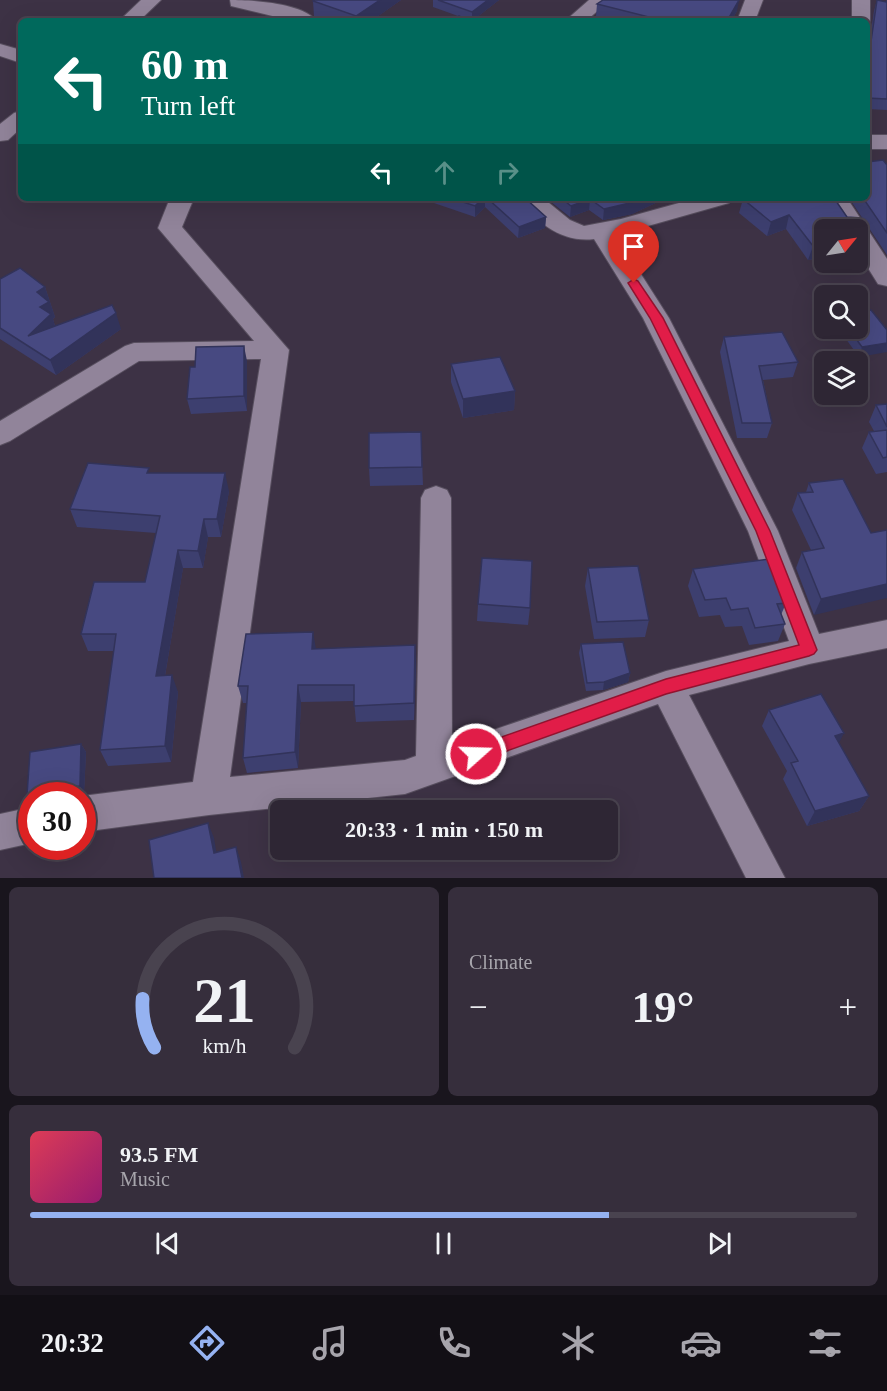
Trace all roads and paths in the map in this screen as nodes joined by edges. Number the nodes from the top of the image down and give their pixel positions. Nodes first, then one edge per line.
1 (152, 0) edge
2 (601, 0) edge
3 (754, 0) edge
4 (861, 0) edge
5 (236, 1) edge
6 (266, 15) edge
7 (131, 18) edge
8 (301, 18) edge
9 (578, 18) edge
10 (747, 18) edge
11 (861, 18) edge
12 (0, 50) edge
13 (18, 56) edge
14 (18, 120) edge
15 (0, 135) edge
16 (870, 142) edge
17 (887, 142) edge
18 (181, 201) edge
19 (533, 201) edge
20 (710, 201) edge
21 (837, 201) edge
22 (849, 219) edge
23 (601, 231) junction
24 (868, 248) edge
25 (887, 278) edge
26 (276, 350) junction
27 (0, 434) edge
28 (436, 498) dead end
29 (887, 634) edge
30 (809, 650) junction
31 (666, 686) junction
32 (434, 769) junction
33 (209, 797) junction
34 (96, 812) edge
35 (18, 828) edge
36 (0, 832) edge
37 (766, 878) edge

1 - 7 street
2 - 9 street
3 - 10 street
4 - 11 street
5 - 6 street
6 - 8 street
12 - 13 street
14 - 15 street
16 - 17 street
18 - 26 street
19 - 23 street
20 - 23 street
21 - 22 street
23 - 30 street
24 - 25 street
26 - 27 street
26 - 33 street
28 - 32 street
29 - 30 street
30 - 31 street
31 - 32 street
31 - 37 street
32 - 33 street
33 - 34 street
35 - 36 street

